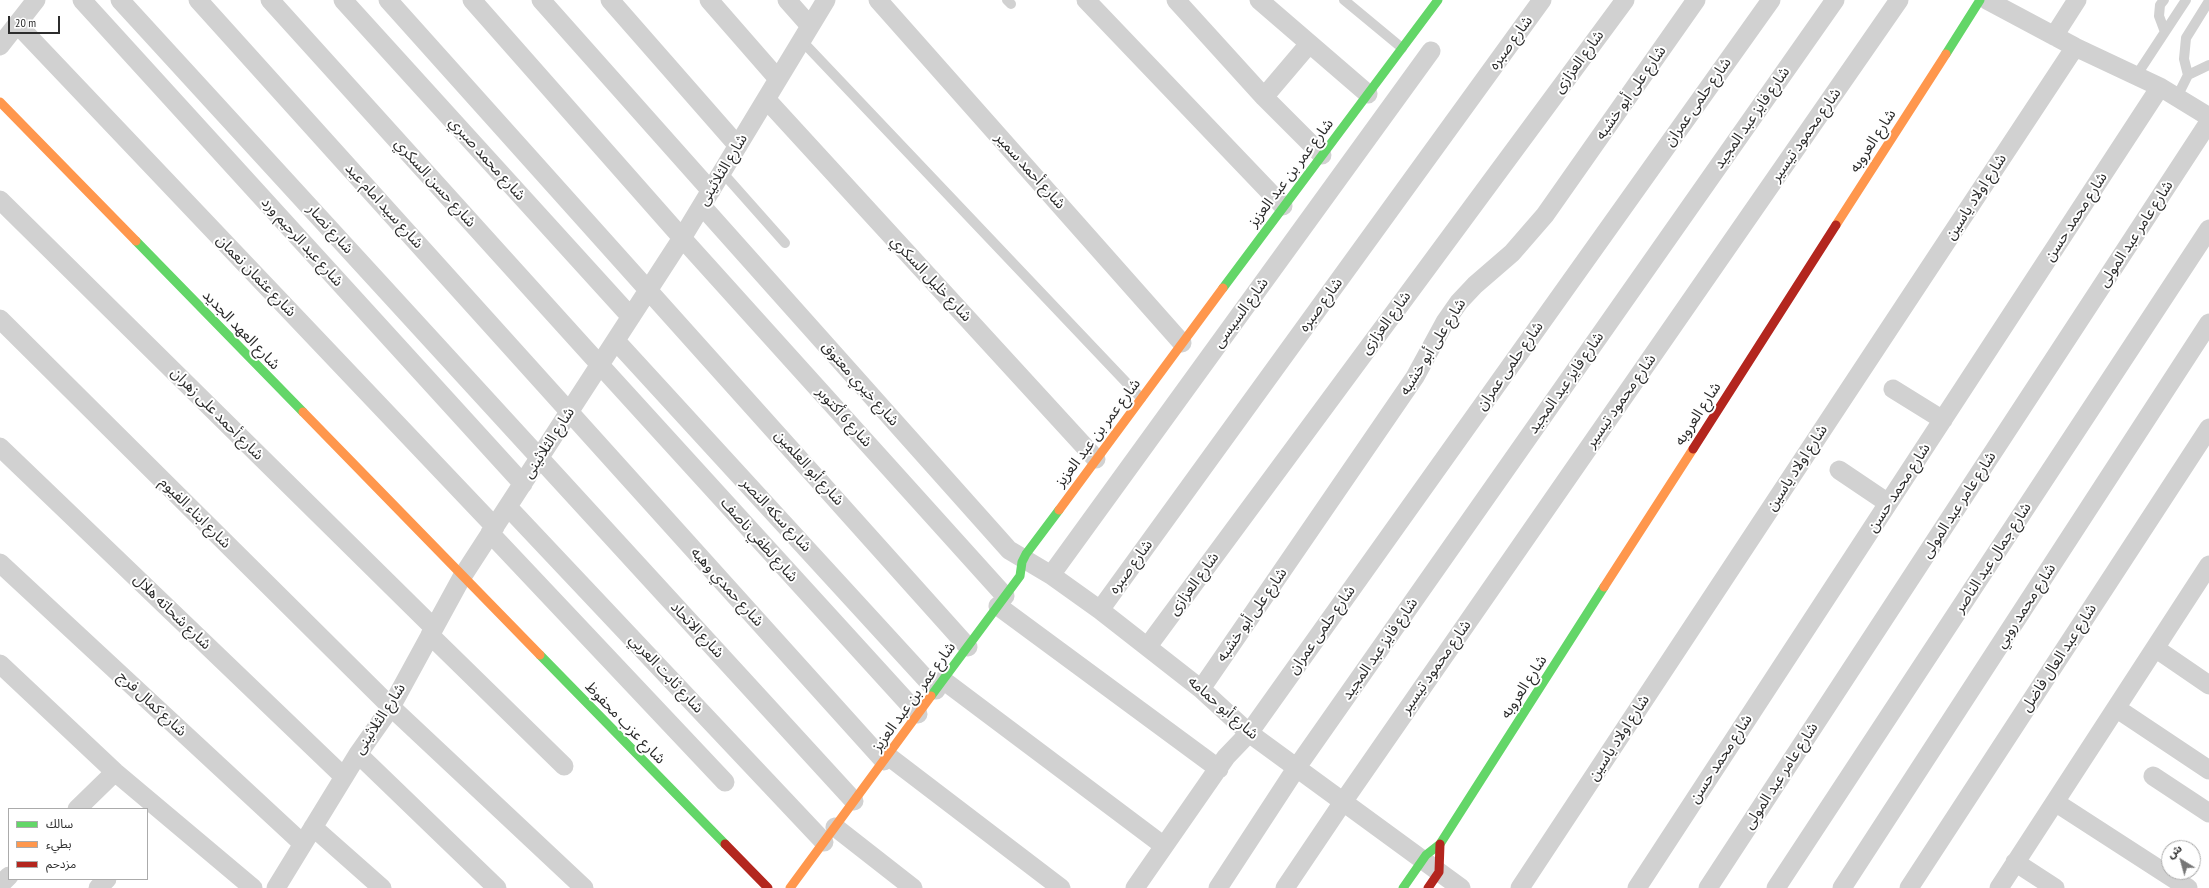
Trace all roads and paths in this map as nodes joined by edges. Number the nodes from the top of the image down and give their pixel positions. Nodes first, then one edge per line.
1 (82, 0) edge
2 (120, 0) edge
3 (198, 0) edge
4 (270, 0) edge
5 (343, 0) edge
6 (388, 0) edge
7 (472, 0) edge
8 (541, 0) edge
9 (610, 0) edge
10 (709, 0) edge
11 (787, 0) edge
12 (826, 0) edge
13 (878, 0) edge
14 (1086, 0) edge
15 (1176, 0) edge
16 (1259, 0) edge
17 (1344, 0) edge
18 (1438, 0) edge
19 (1542, 0) edge
20 (1624, 0) edge
21 (1696, 0) edge
22 (1770, 0) edge
23 (1835, 0) edge
24 (1899, 0) edge
25 (1980, 0) edge
26 (1987, 0) edge
27 (2077, 0) edge
28 (2164, 0) edge
29 (2186, 0) edge
30 (31, 2) edge
31 (2209, 2) edge
32 (17, 24) junction
33 (2165, 32) junction
34 (806, 33) junction
35 (2054, 36) junction
36 (1309, 44) junction
37 (0, 46) edge
38 (2075, 47) junction
39 (1402, 48) junction
40 (1431, 51) dead end
41 (2209, 65) edge
42 (2188, 75) junction
43 (2136, 76) junction
44 (778, 79) junction
45 (2160, 87) junction
46 (1368, 94) junction
47 (1264, 97) junction
48 (2177, 97) junction
49 (766, 99) junction
50 (0, 102) edge
51 (2209, 117) edge
52 (2209, 122) edge
53 (738, 146) junction
54 (1322, 155) junction
55 (722, 172) junction
56 (706, 198) junction
57 (0, 200) edge
58 (1283, 206) junction
59 (2209, 229) edge
60 (682, 238) junction
61 (785, 243) dead end
62 (649, 290) junction
63 (0, 318) edge
64 (631, 318) junction
65 (2209, 323) edge
66 (616, 341) junction
67 (1182, 343) junction
68 (600, 365) junction
69 (1893, 389) dead end
70 (1141, 398) junction
71 (569, 412) junction
72 (1943, 420) junction
73 (2209, 428) edge
74 (0, 447) edge
75 (539, 459) junction
76 (1096, 459) junction
77 (1839, 470) dead end
78 (523, 484) junction
79 (1888, 503) junction
80 (508, 507) junction
81 (493, 530) junction
82 (1023, 558) junction
83 (0, 563) edge
84 (2209, 565) edge
85 (1051, 576) junction
86 (462, 577) junction
87 (1002, 601) junction
88 (1100, 610) junction
89 (432, 631) junction
90 (1148, 646) junction
91 (968, 647) junction
92 (2155, 648) junction
93 (0, 664) edge
94 (940, 685) junction
95 (2209, 685) edge
96 (1201, 689) junction
97 (391, 707) junction
98 (2116, 708) junction
99 (918, 714) junction
100 (1249, 733) junction
101 (358, 754) junction
102 (886, 759) junction
103 (564, 766) dead end
104 (1297, 767) junction
105 (1218, 768) junction
106 (2209, 770) edge
107 (115, 772) junction
108 (2153, 776) dead end
109 (344, 777) junction
110 (725, 782) dead end
111 (854, 801) junction
112 (1342, 802) junction
113 (2055, 802) junction
114 (78, 808) edge
115 (2209, 813) edge
116 (313, 827) junction
117 (830, 834) junction
118 (303, 844) junction
119 (1440, 844) junction
120 (1164, 846) junction
121 (1422, 860) junction
122 (2015, 862) junction
123 (1439, 872) junction
124 (8, 877) edge
125 (106, 880) edge
126 (0, 885) edge
127 (98, 888) edge
128 (253, 888) edge
129 (276, 888) edge
130 (382, 888) edge
131 (497, 888) edge
132 (584, 888) edge
133 (768, 888) edge
134 (790, 888) edge
135 (913, 888) edge
136 (1061, 888) edge
137 (1135, 888) edge
138 (1218, 888) edge
139 (1285, 888) edge
140 (1403, 888) edge
141 (1428, 888) edge
142 (1461, 888) edge
143 (1520, 888) edge
144 (1637, 888) edge
145 (1708, 888) edge
146 (1776, 888) edge
147 (1842, 888) edge
148 (1909, 888) edge
149 (1999, 888) edge
150 (2055, 888) edge
151 (2188, 888) edge

1 - 78 street, شارع عبد الرحيم ورد
2 - 75 street, شارع نصار
3 - 71 street, شارع سيد امام عيد
4 - 68 street, شارع حسن السكري
5 - 64 street, شارع محمد صبري
6 - 62 street, شارع أبو العلمين
7 - 60 street, شارع 6 أكتوبر
8 - 56 street, شارع خيري معتوق
9 - 53 street
10 - 44 street
11 - 34 street
12 - 34 street, شارع الثلاثينى
13 - 67 street, شارع أحمد سمير
14 - 58 street
15 - 47 street
16 - 36 street
17 - 39 lane
18 - 39 street, شارع عمر بن عبد العزيز
19 - 88 street, شارع صبره
20 - 90 street, شارع العزازى
21 - 96 street, شارع على أبو خشبه
22 - 100 street, شارع حلمى عمران
23 - 104 street, شارع فايز عبد المجيد
24 - 112 street, شارع محمود تيسير
25 - 119 street, شارع العروبه
26 - 35 street
27 - 35 street
28 - 33 lane
29 - 33 lane
30 - 32 street
31 - 42 lane
32 - 37 street
32 - 81 street, شارع عثمان نعمان
33 - 43 lane
34 - 44 street, شارع الثلاثينى
34 - 70 lane
35 - 38 street
36 - 46 street
36 - 47 street
38 - 43 street
38 - 143 street, شارع اولاد ياسين
39 - 46 street, شارع عمر بن عبد العزيز
40 - 85 street, شارع السيسى
41 - 42 lane
42 - 48 lane
43 - 45 street
44 - 49 street, شارع الثلاثينى
45 - 48 street
45 - 72 street, شارع محمد حسن
46 - 54 street, شارع عمر بن عبد العزيز
47 - 54 street
48 - 51 street
49 - 53 street, شارع الثلاثينى
49 - 76 street, شارع خليل السكري
50 - 86 street, شارع العهد الجديد
52 - 145 street, شارع عامر عبد المولى
53 - 55 street, شارع الثلاثينى
54 - 58 street, شارع عمر بن عبد العزيز
55 - 56 street, شارع الثلاثينى
55 - 61 lane
56 - 60 street, شارع الثلاثينى
56 - 82 street, شارع خيري معتوق
57 - 89 street, شارع أحمد على زهران
58 - 67 street, شارع عمر بن عبد العزيز
59 - 146 street, شارع جمال عبد الناصر
60 - 62 street, شارع الثلاثينى
60 - 87 street, شارع 6 أكتوبر
62 - 64 street, شارع الثلاثينى
62 - 91 street, شارع أبو العلمين
63 - 97 street, شارع ابناء الفيوم
64 - 66 street, شارع الثلاثينى
65 - 147 street, شارع محمد روبي
66 - 68 street, شارع الثلاثينى
66 - 94 street, شارع سكه النصر
67 - 70 street, شارع عمر بن عبد العزيز
68 - 71 street, شارع الثلاثينى
68 - 99 street, شارع لطفي ناصف
69 - 72 street
70 - 76 street, شارع عمر بن عبد العزيز
71 - 75 street, شارع الثلاثينى
71 - 102 street, شارع حمدي وهبه
72 - 79 street, شارع محمد حسن
73 - 148 street, شارع عبد العال فاضل
74 - 109 street, شارع شحاته هلال
75 - 78 street, شارع الثلاثينى
75 - 111 street, شارع الاتحاد
76 - 82 street, شارع عمر بن عبد العزيز
77 - 79 street
78 - 80 street, شارع الثلاثينى
79 - 144 street, شارع محمد حسن
80 - 81 street, شارع الثلاثينى
80 - 117 street, شارع ثابت العربي
81 - 86 street, شارع الثلاثينى
81 - 110 street, شارع عثمان نعمان
82 - 85 street, شارع أبو حمامه
82 - 87 street, شارع عمر بن عبد العزيز
83 - 118 street, شارع كمال فرج
84 - 92 street
85 - 88 street, شارع أبو حمامه
86 - 89 street, شارع الثلاثينى
86 - 133 street, شارع عزب محفوظ
87 - 91 street, شارع عمر بن عبد العزيز
87 - 105 street, شارع 6 أكتوبر
88 - 90 street, شارع أبو حمامه
89 - 97 street, شارع الثلاثينى
89 - 103 street, شارع أحمد على زهران
90 - 96 street, شارع أبو حمامه
91 - 94 street, شارع عمر بن عبد العزيز
92 - 95 street
92 - 98 street
93 - 107 street
94 - 99 street, شارع عمر بن عبد العزيز
94 - 120 street, شارع سكه النصر
96 - 100 street, شارع أبو حمامه
97 - 101 street, شارع الثلاثينى
97 - 132 street, شارع ابناء الفيوم
98 - 106 street
98 - 113 street
99 - 102 street, شارع عمر بن عبد العزيز
100 - 104 street, شارع أبو حمامه
100 - 105 street, شارع حلمى عمران
101 - 109 street, شارع الثلاثينى
101 - 131 street
102 - 111 street, شارع عمر بن عبد العزيز
102 - 136 street, شارع حمدي وهبه
104 - 112 street, شارع أبو حمامه
104 - 138 street, شارع فايز عبد المجيد
105 - 120 street, شارع حلمى عمران
107 - 114 street
107 - 128 street
108 - 115 street
109 - 116 street, شارع الثلاثينى
111 - 117 street, شارع عمر بن عبد العزيز
112 - 121 street, شارع أبو حمامه
112 - 139 street, شارع محمود تيسير
113 - 122 street
113 - 151 street
116 - 118 street, شارع الثلاثينى
116 - 130 street
117 - 134 street, شارع عمر بن عبد العزيز
117 - 135 street, شارع ثابت العربي
118 - 129 street, شارع الثلاثينى
119 - 121 street, شارع العروبه
119 - 123 street
120 - 137 street, شارع حلمى عمران
121 - 123 street, شارع أبو حمامه
121 - 140 street, شارع العروبه
122 - 149 street
122 - 150 street
123 - 141 street
123 - 142 street, شارع أبو حمامه
124 - 126 street
125 - 127 street

